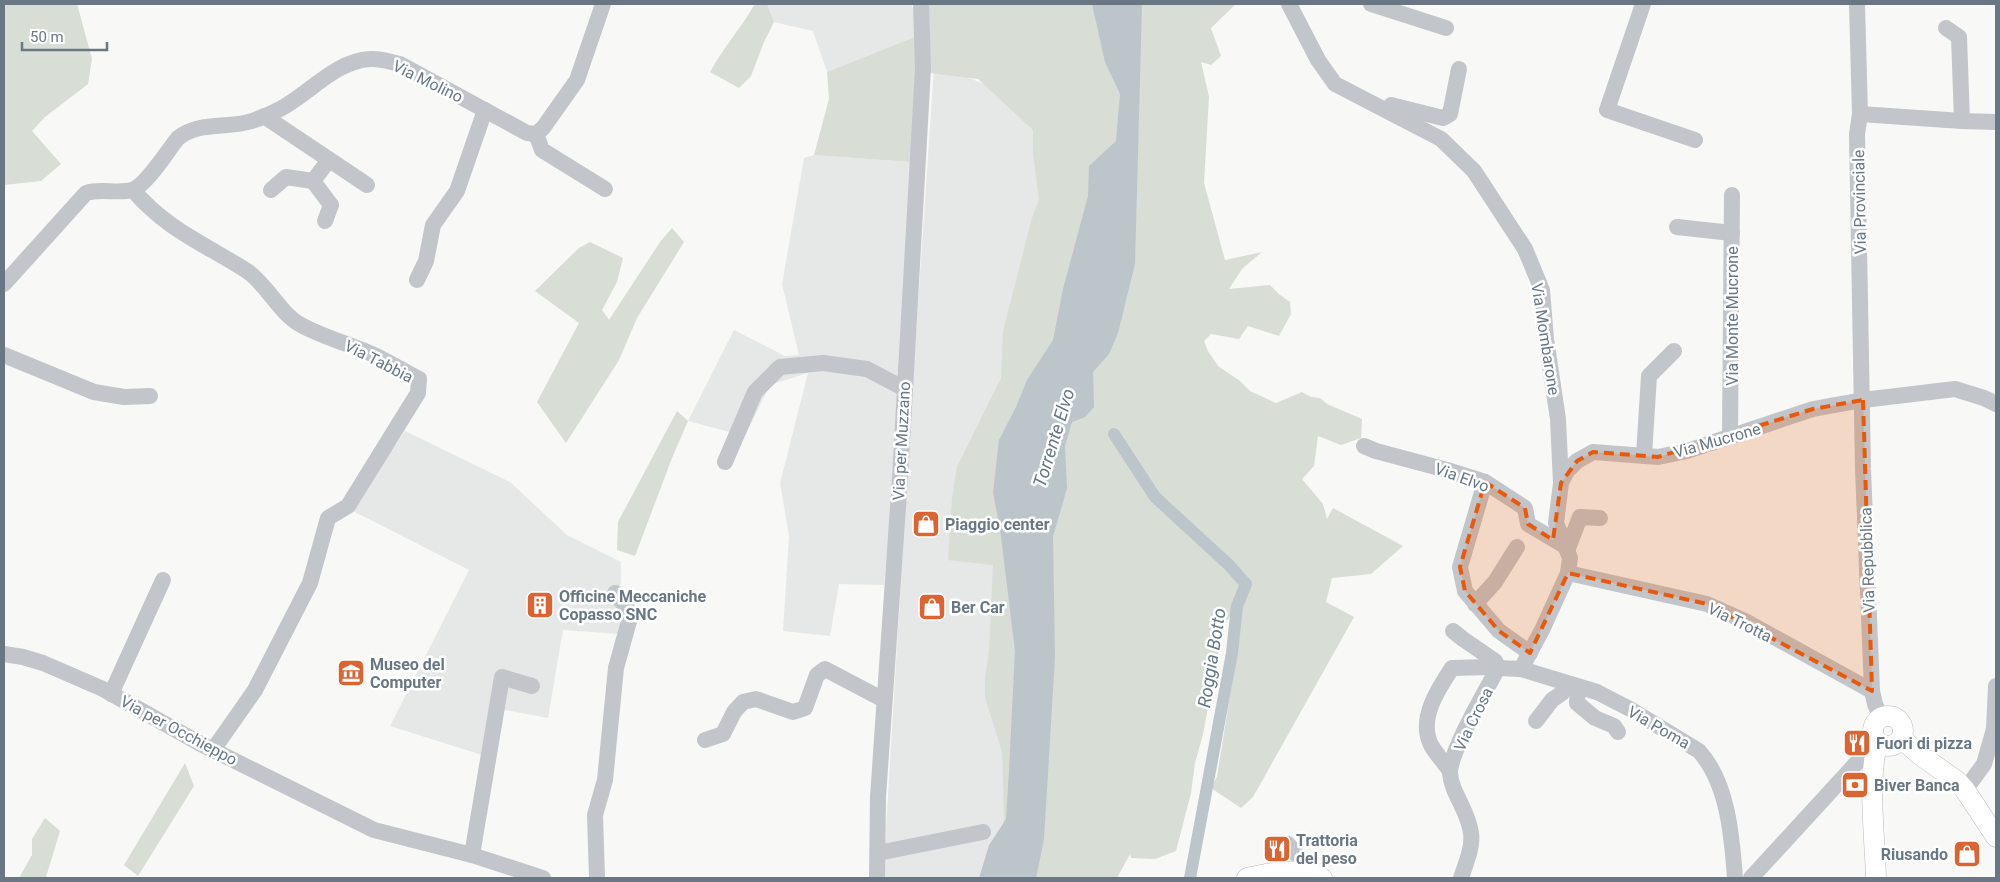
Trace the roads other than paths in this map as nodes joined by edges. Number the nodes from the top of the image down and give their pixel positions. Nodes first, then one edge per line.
1 (603, 4) edge
2 (921, 4) edge
3 (1289, 4) edge
4 (1371, 4) edge
5 (1643, 4) edge
6 (1857, 4) edge
7 (1446, 28) dead end
8 (1946, 28) dead end
9 (1459, 69) dead end
10 (1367, 99) junction
11 (484, 110) junction
12 (1860, 114) junction
13 (264, 116) junction
14 (1962, 121) junction
15 (1996, 122) edge
16 (536, 134) junction
17 (1695, 140) dead end
18 (329, 160) junction
19 (313, 181) junction
20 (367, 185) dead end
21 (605, 189) dead end
22 (133, 190) junction
23 (271, 190) dead end
24 (1732, 195) dead end
25 (325, 222) dead end
26 (1677, 227) dead end
27 (1732, 233) junction
28 (417, 280) dead end
29 (4, 284) edge
30 (1674, 351) dead end
31 (4, 355) edge
32 (904, 389) junction
33 (150, 396) dead end
34 (1863, 400) junction
35 (1996, 404) edge
36 (1730, 436) junction
37 (1364, 446) dead end
38 (1644, 455) junction
39 (725, 462) dead end
40 (1486, 482) junction
41 (1561, 483) junction
42 (1600, 518) dead end
43 (1517, 547) dead end
44 (1568, 548) junction
45 (1568, 573) junction
46 (163, 580) dead end
47 (616, 593) dead end
48 (1475, 604) junction
49 (1453, 631) dead end
50 (1530, 653) junction
51 (4, 654) edge
52 (1498, 668) junction
53 (1521, 669) junction
54 (532, 686) dead end
55 (1573, 686) junction
56 (1996, 686) edge
57 (1872, 691) junction
58 (111, 694) junction
59 (884, 700) junction
60 (1880, 718) junction
61 (1536, 721) dead end
62 (1618, 732) dead end
63 (1901, 738) junction
64 (706, 740) dead end
65 (1876, 748) junction
66 (213, 750) junction
67 (1450, 771) junction
68 (1966, 790) junction
69 (1993, 825) edge
70 (983, 832) dead end
71 (1288, 844) dead end
72 (878, 853) junction
73 (472, 854) junction
74 (1317, 875) edge
75 (543, 878) edge
76 (597, 878) edge
77 (877, 878) edge
78 (1246, 878) edge
79 (1460, 878) edge
80 (1735, 878) edge
81 (1750, 878) edge
82 (1876, 878) edge

1 - 16 street
2 - 32 street, Via per Muzzano
3 - 10 street, Via Mombarone
4 - 7 street
5 - 17 street
6 - 12 street, Via Provinciale
8 - 14 street
9 - 10 street
10 - 41 street, Via Mombarone
11 - 13 street, Via Molino
11 - 16 street, Via Molino
11 - 28 street
12 - 14 street
12 - 34 street, Via Provinciale
13 - 18 street
13 - 22 street, Via Molino
14 - 15 street
16 - 21 street
18 - 19 street
18 - 20 street
19 - 23 street
19 - 25 street
22 - 29 street
22 - 66 street, Via Tabbia
24 - 27 street, Via Monte Mucrone
26 - 27 street
27 - 36 street, Via Monte Mucrone
30 - 38 street
31 - 33 street
32 - 39 street
32 - 59 street, Via per Muzzano
34 - 35 street, Via Mucrone
34 - 36 street, Via Mucrone
34 - 57 street, Via Repubblica
36 - 38 street, Via Mucrone
37 - 40 street, Via Elvo
38 - 41 street, Via Mucrone
40 - 44 street, Via Elvo
40 - 48 street
41 - 44 street, Via Mucrone
42 - 44 street
43 - 48 street
44 - 45 street
45 - 50 street
45 - 57 street, Via Trotta
46 - 58 street
47 - 76 street
48 - 50 street
49 - 52 street
50 - 53 street
51 - 58 street, Via per Occhieppo
52 - 53 street, Via Crosa
52 - 67 street, Via Crosa
52 - 67 street, Via Crosa
53 - 55 street, Via Poma
54 - 73 street
55 - 61 street
55 - 62 street
55 - 80 street, Via Poma
56 - 68 street
57 - 60 street, Via Repubblica
58 - 66 street, Via per Occhieppo
59 - 64 street
59 - 72 street, Via per Muzzano
60 - 63 main road
60 - 65 main road
63 - 65 main road
63 - 68 main road
65 - 81 street
65 - 82 main road
66 - 73 street, Via per Occhieppo
67 - 79 street, Via Crosa
68 - 69 main road
70 - 72 street
71 - 74 street
72 - 77 street, Via per Muzzano
73 - 75 street, Via per Occhieppo
74 - 78 main road

